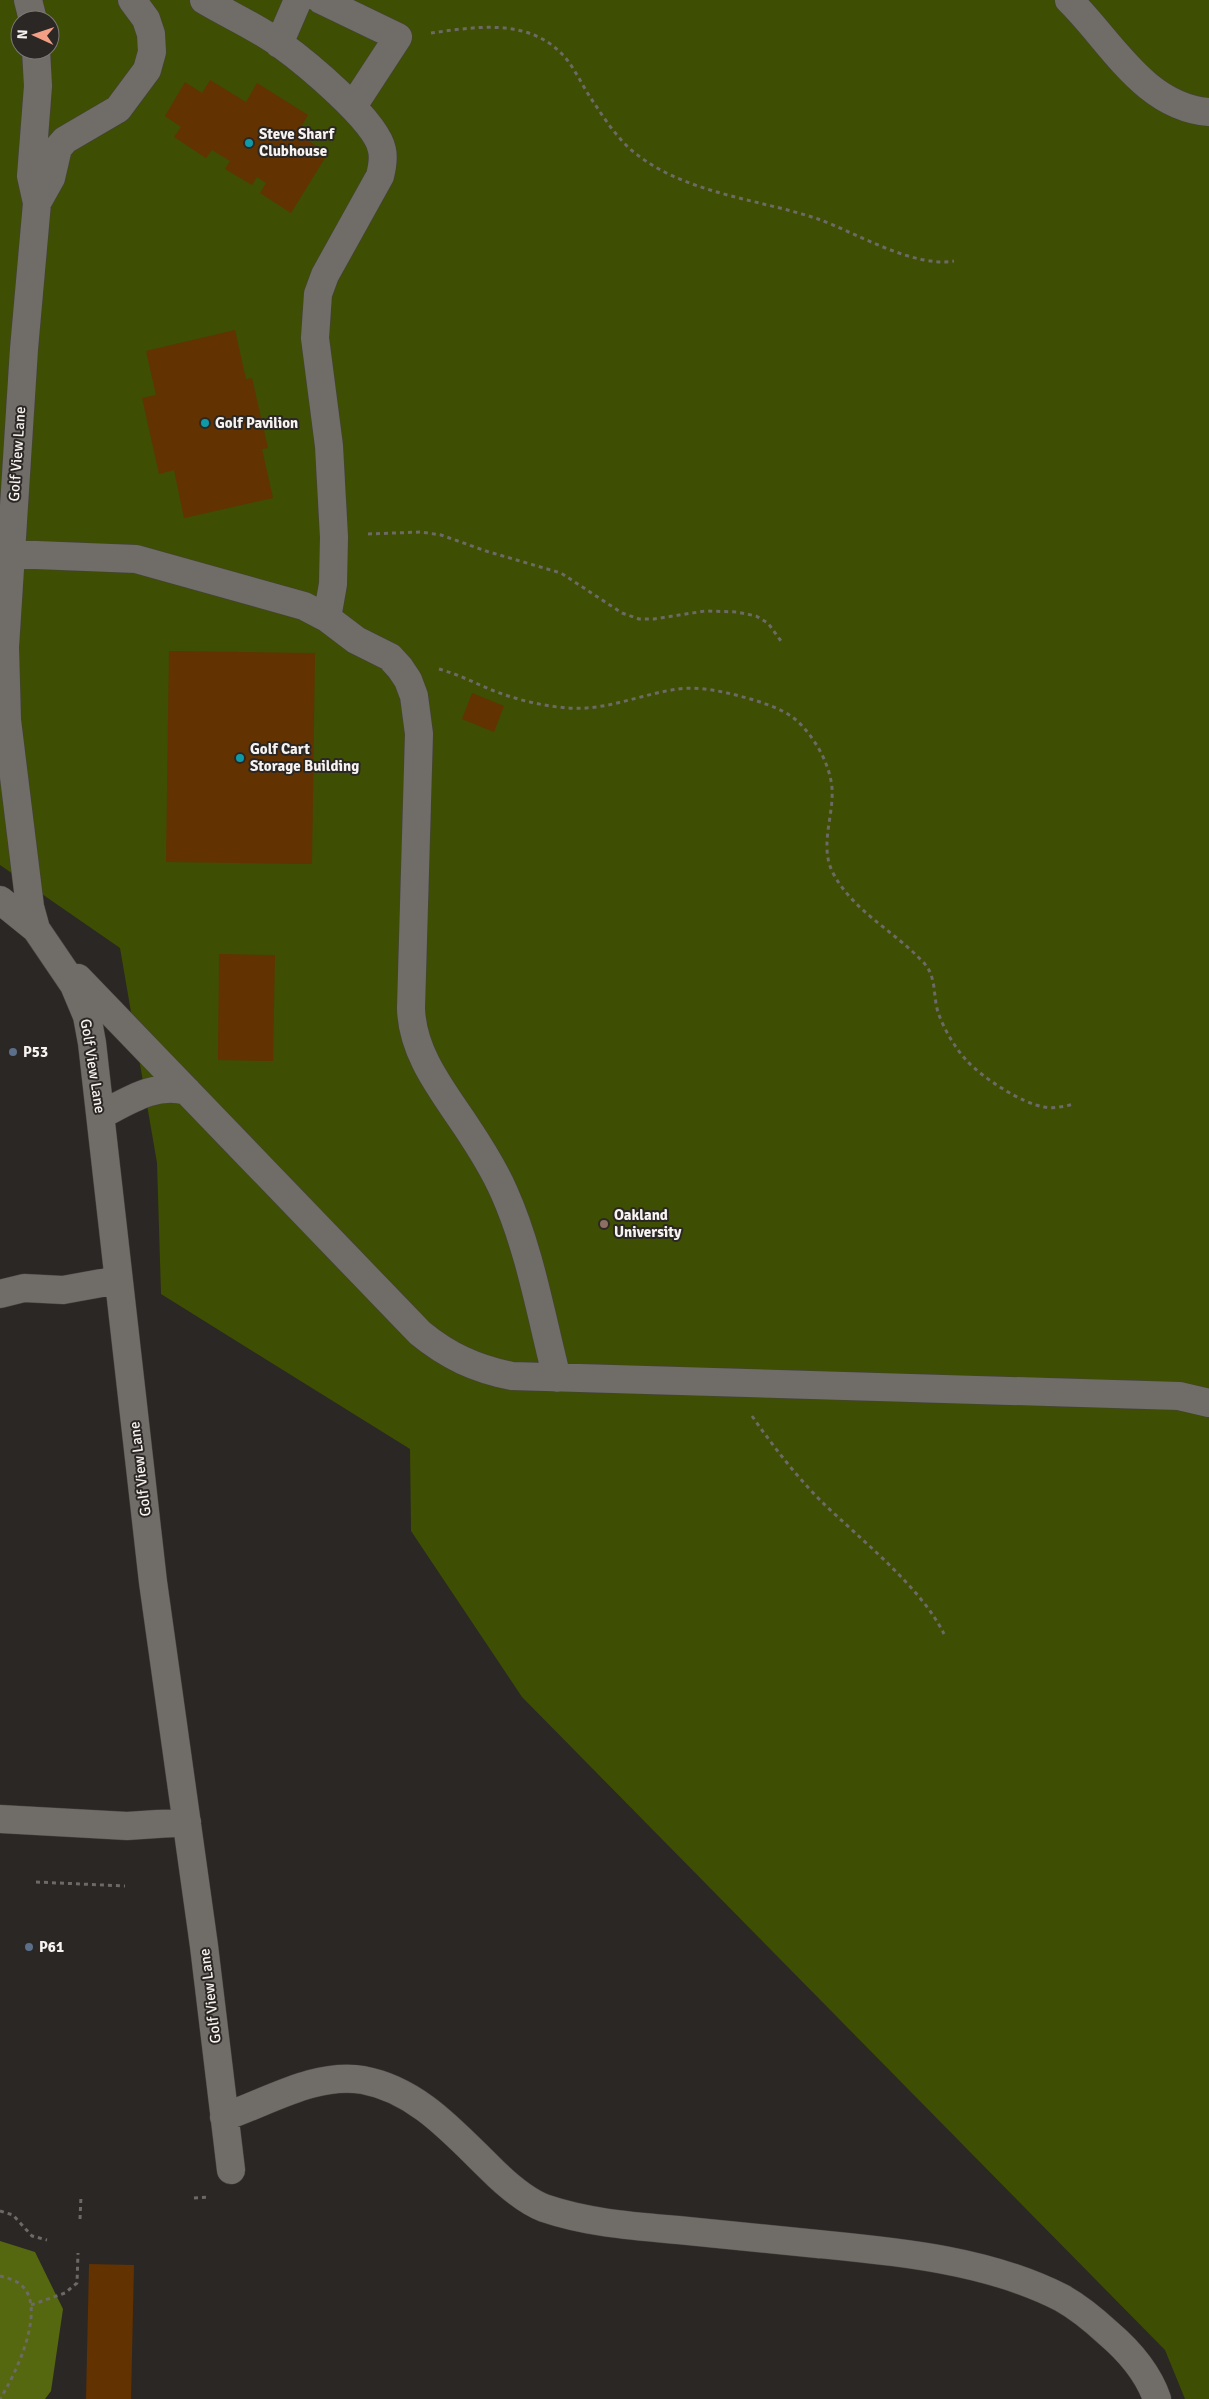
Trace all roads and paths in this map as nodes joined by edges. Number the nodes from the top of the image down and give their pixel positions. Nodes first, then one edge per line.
1 (132, 0) edge
2 (204, 0) edge
3 (298, 0) edge
4 (321, 0) edge
5 (1069, 0) edge
6 (398, 37) junction
7 (280, 44) junction
8 (37, 60) edge
9 (353, 106) junction
10 (1209, 112) edge
11 (37, 203) junction
12 (954, 261) dead end
13 (334, 537) junction
14 (11, 554) junction
15 (327, 618) junction
16 (781, 641) dead end
17 (390, 657) junction
18 (2, 660) edge
19 (0, 900) edge
20 (36, 929) junction
21 (56, 956) junction
22 (187, 1091) junction
23 (1075, 1104) dead end
24 (101, 1115) junction
25 (118, 1280) junction
26 (0, 1294) edge
27 (557, 1378) junction
28 (728, 1383) junction
29 (1209, 1403) edge
30 (944, 1634) dead end
31 (0, 1819) edge
32 (187, 1822) junction
33 (36, 1882) dead end
34 (125, 1886) dead end
35 (224, 2118) junction
36 (231, 2170) dead end
37 (82, 2196) dead end
38 (219, 2197) dead end
39 (194, 2198) dead end
40 (0, 2211) edge
41 (80, 2219) dead end
42 (47, 2240) dead end
43 (78, 2253) dead end
44 (0, 2276) edge
45 (31, 2305) junction
46 (0, 2399) edge
47 (1157, 2399) edge

1 - 11 street
2 - 7 street
3 - 7 street
4 - 6 street
5 - 10 street
6 - 9 street
6 - 12 path
7 - 9 street
8 - 11 street
9 - 13 street
11 - 14 street, Golf View Lane
13 - 15 street
13 - 16 path
14 - 15 street
14 - 18 street, Golf View Lane
15 - 17 street
17 - 23 path
17 - 27 street
18 - 20 street, Golf View Lane
19 - 20 street
20 - 21 street, Golf View Lane
21 - 22 street
21 - 24 street, Golf View Lane
22 - 24 street
22 - 27 street
24 - 25 street, Golf View Lane
25 - 26 street
25 - 32 street, Golf View Lane
27 - 28 street
28 - 29 street
28 - 30 path
31 - 32 street
32 - 35 street, Golf View Lane
33 - 34 path
35 - 36 street, Golf View Lane
35 - 47 street
37 - 41 path
38 - 39 path
40 - 42 path
43 - 45 path
44 - 45 path
45 - 46 path

